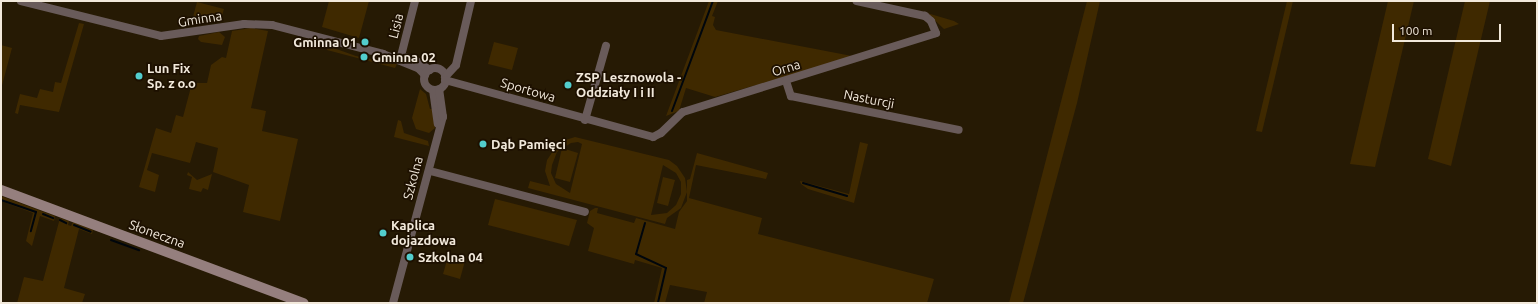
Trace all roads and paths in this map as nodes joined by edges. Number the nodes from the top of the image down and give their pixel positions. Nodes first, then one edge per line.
1 (22, 1) edge
2 (415, 1) edge
3 (471, 1) edge
4 (857, 1) edge
5 (45, 4) edge
6 (606, 46) dead end
7 (383, 54) junction
8 (401, 56) junction
9 (427, 73) junction
10 (444, 76) junction
11 (786, 81) junction
12 (436, 89) junction
13 (585, 120) junction
14 (959, 130) dead end
15 (650, 137) joint
16 (434, 172) dead end
17 (1, 190) edge
18 (585, 212) dead end
19 (304, 303) edge
20 (393, 303) edge

1 - 5 street, Gminna
2 - 8 street, Lisia
3 - 10 street
4 - 11 street, Orna
5 - 7 street, Gminna
6 - 13 street
7 - 8 street, Gminna
7 - 9 street, Gminna
8 - 9 street, Gminna
9 - 10 street, Sportowa
9 - 12 street, Szkolna
10 - 12 street
10 - 13 street, Sportowa
11 - 14 street, Nasturcji
11 - 15 street, Orna
12 - 20 street, Szkolna
13 - 15 street, Sportowa
16 - 18 street
17 - 19 main road, Słoneczna

